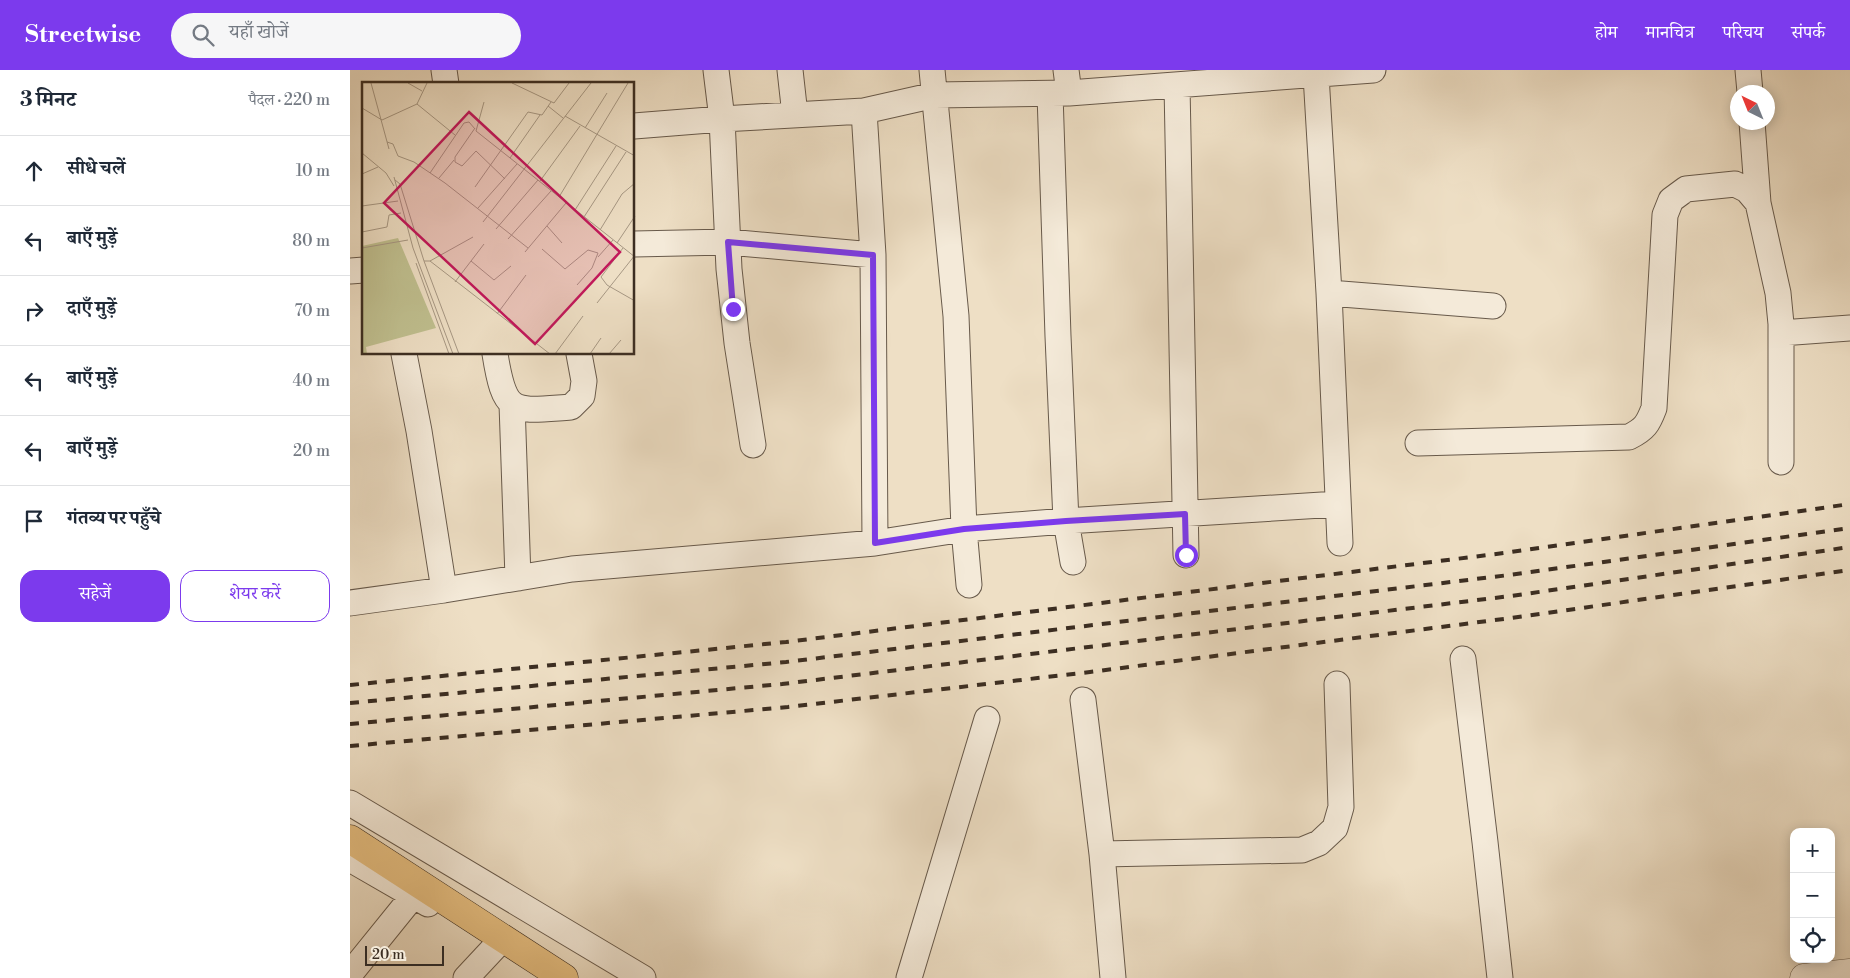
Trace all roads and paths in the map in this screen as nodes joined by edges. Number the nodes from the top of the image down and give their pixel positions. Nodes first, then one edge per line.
1 (716, 70) edge
2 (790, 70) edge
3 (932, 70) edge
4 (1373, 70) edge
5 (1748, 70) edge
6 (1250, 75) edge
7 (1316, 75) junction
8 (1177, 85) junction
9 (1749, 85) edge
10 (1062, 86) edge
11 (935, 95) junction
12 (864, 111) junction
13 (795, 115) junction
14 (722, 119) junction
15 (635, 126) edge
16 (1753, 130) edge
17 (1758, 203) junction
18 (728, 242) junction
19 (635, 244) edge
20 (873, 255) junction
21 (1329, 293) junction
22 (1493, 306) dead end
23 (1850, 328) edge
24 (1782, 333) junction
25 (404, 355) edge
26 (495, 355) edge
27 (579, 355) edge
28 (512, 404) junction
29 (1418, 443) dead end
30 (753, 445) dead end
31 (1781, 462) dead end
32 (1338, 504) junction
33 (1185, 514) junction
34 (1066, 521) junction
35 (964, 529) junction
36 (875, 543) junction
37 (1340, 543) dead end
38 (1186, 555) dead end
39 (1073, 562) dead end
40 (518, 578) junction
41 (969, 586) dead end
42 (444, 590) junction
43 (350, 603) edge
44 (1463, 659) dead end
45 (1337, 684) dead end
46 (1083, 700) dead end
47 (987, 719) dead end
48 (350, 803) edge
49 (350, 840) edge
50 (1102, 854) junction
51 (350, 859) edge
52 (413, 896) junction
53 (494, 948) junction
54 (1850, 973) edge
55 (350, 974) edge
56 (466, 978) edge
57 (541, 978) edge
58 (564, 978) edge
59 (643, 978) edge
60 (909, 978) edge
61 (1113, 978) edge
62 (1500, 978) edge
63 (1804, 978) edge

1 - 14 street
2 - 13 street
3 - 11 street
4 - 7 street
5 - 9 street
6 - 7 street
6 - 8 street
7 - 21 street
8 - 10 street
8 - 33 street
10 - 11 street
10 - 34 street
11 - 12 street
11 - 35 street
12 - 13 street
12 - 20 street
13 - 14 street
14 - 15 street
14 - 18 street
16 - 17 street
17 - 24 street
17 - 29 street
18 - 19 street
18 - 20 street
18 - 30 street
20 - 36 street
21 - 22 street
21 - 32 street
23 - 24 street
24 - 31 street
25 - 42 street
26 - 28 street
27 - 28 street
28 - 40 street
32 - 33 street
32 - 37 street
33 - 34 street
33 - 38 street
34 - 35 street
34 - 39 street
35 - 36 street
35 - 41 street
36 - 40 street
40 - 42 street
42 - 43 street
44 - 62 street
45 - 50 street
46 - 50 street
47 - 60 street
48 - 59 street
49 - 58 main road
50 - 61 street
51 - 52 street
52 - 53 street
52 - 55 street
53 - 56 street
53 - 57 street
54 - 63 street

